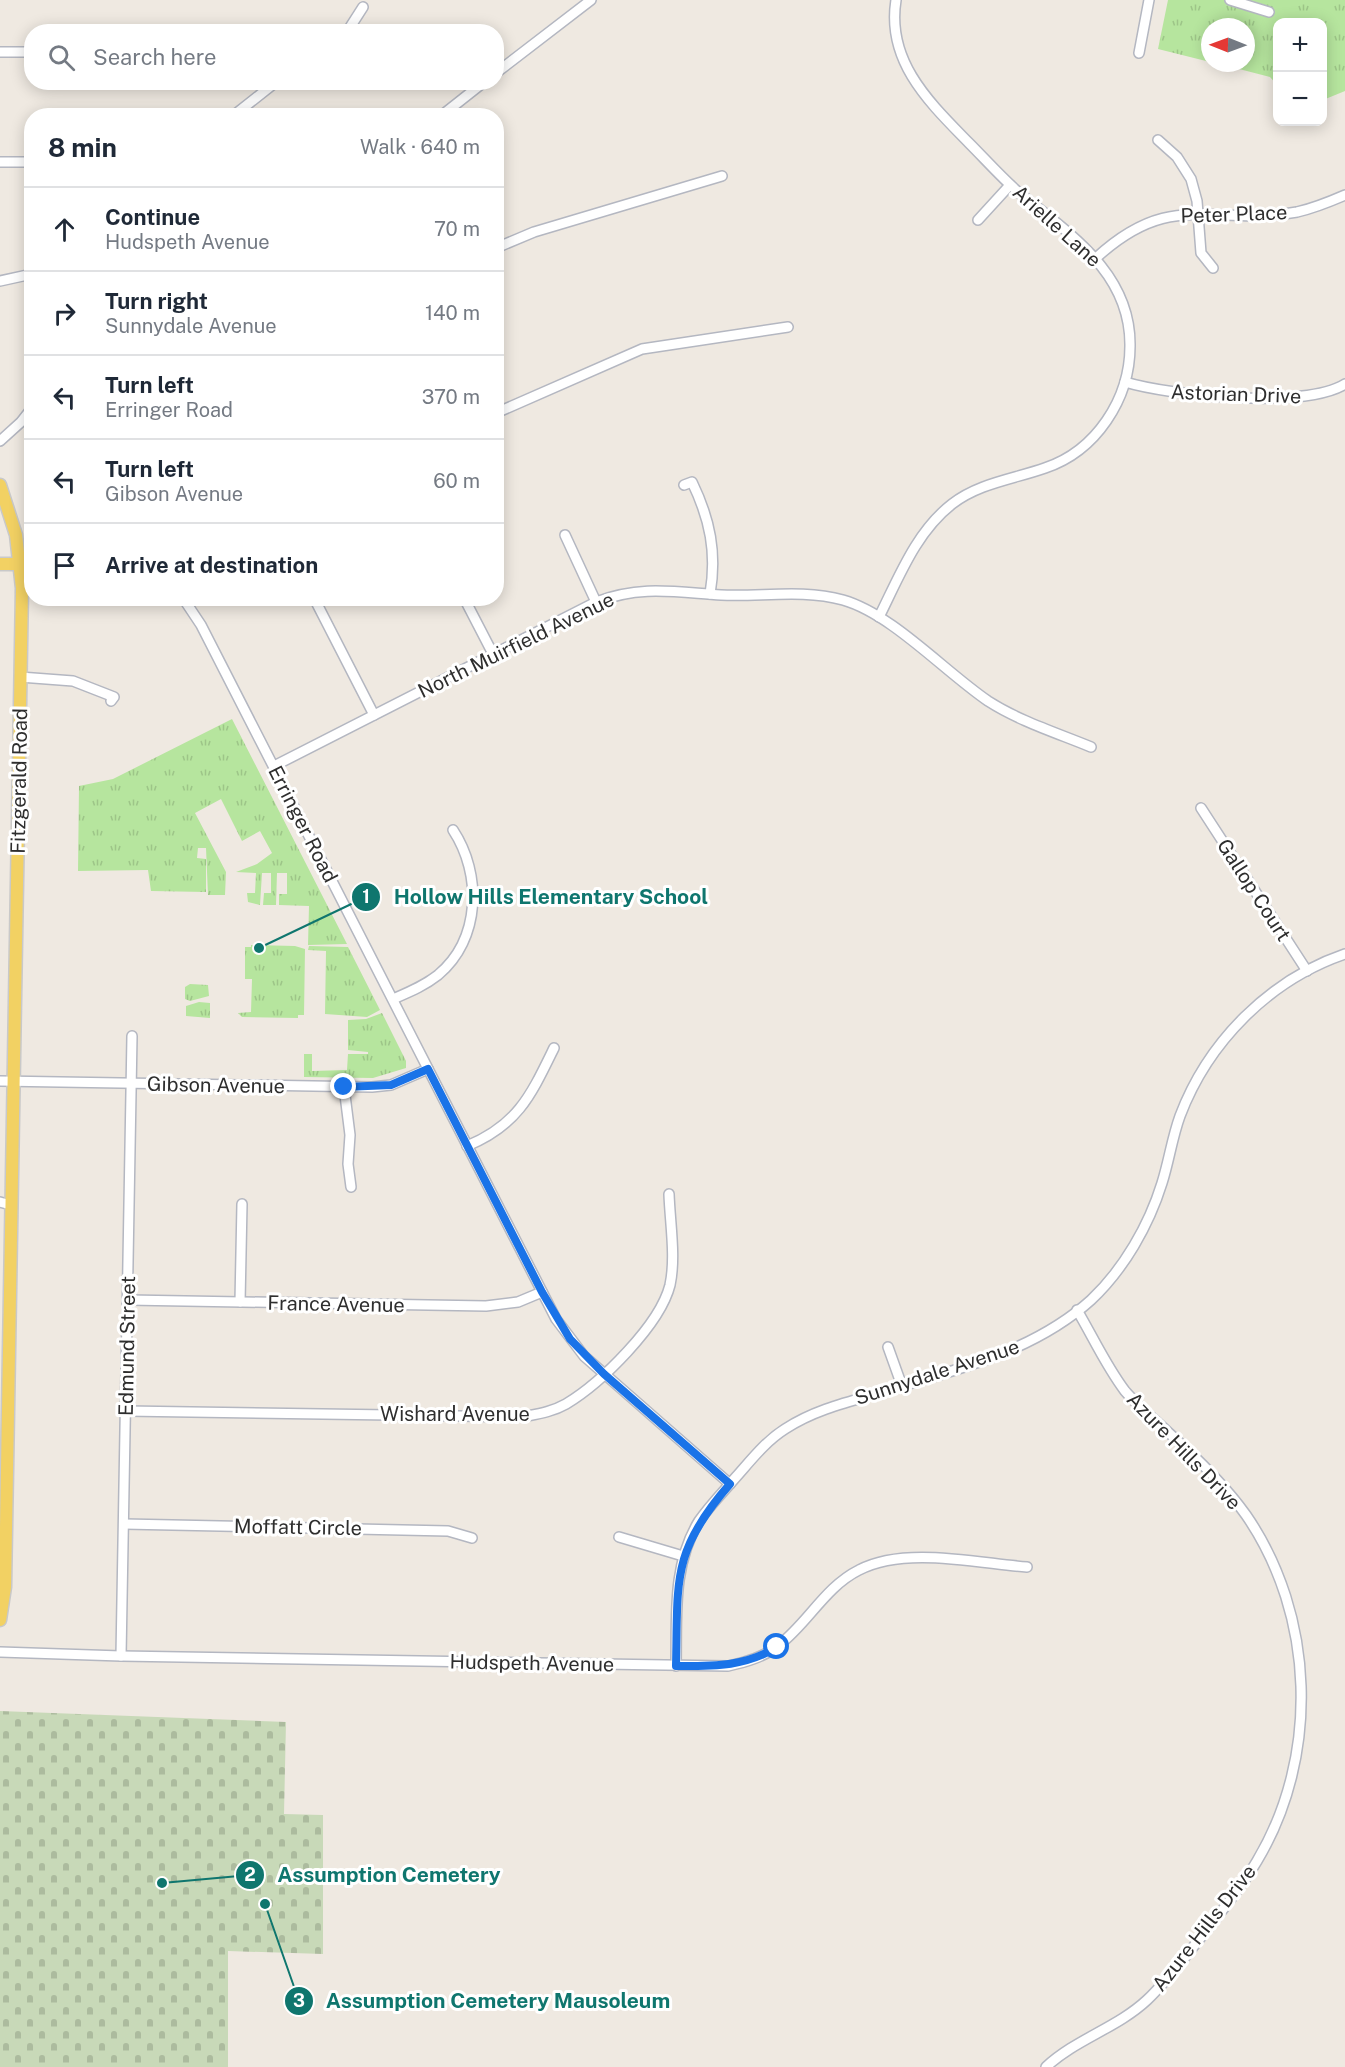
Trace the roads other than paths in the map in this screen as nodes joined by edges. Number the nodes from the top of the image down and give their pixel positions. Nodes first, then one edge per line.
1 (591, 0) edge
2 (896, 0) edge
3 (1149, 0) edge
4 (1230, 0) edge
5 (363, 7) dead end
6 (1269, 12) dead end
7 (352, 24) edge
8 (0, 52) edge
9 (24, 52) edge
10 (1139, 53) dead end
11 (504, 67) edge
12 (264, 90) edge
13 (474, 90) edge
14 (242, 108) edge
15 (451, 108) edge
16 (1158, 140) dead end
17 (0, 162) edge
18 (24, 162) edge
19 (722, 176) dead end
20 (1010, 185) junction
21 (1345, 195) edge
22 (1198, 213) junction
23 (978, 220) dead end
24 (504, 245) edge
25 (1096, 258) junction
26 (1213, 268) dead end
27 (24, 276) edge
28 (0, 281) edge
29 (788, 327) dead end
30 (1125, 382) junction
31 (1345, 384) edge
32 (504, 409) edge
33 (24, 418) edge
34 (0, 441) edge
35 (0, 485) edge
36 (684, 485) dead end
37 (565, 535) dead end
38 (24, 559) edge
39 (0, 564) edge
40 (24, 565) edge
41 (710, 594) junction
42 (24, 602) edge
43 (596, 602) junction
44 (188, 606) edge
45 (318, 606) edge
46 (468, 606) edge
47 (879, 617) junction
48 (493, 654) junction
49 (20, 677) junction
50 (111, 701) dead end
51 (374, 715) junction
52 (1092, 747) dead end
53 (274, 766) junction
54 (1201, 808) dead end
55 (453, 830) dead end
56 (1345, 954) edge
57 (1307, 971) junction
58 (393, 999) junction
59 (132, 1036) dead end
60 (554, 1048) dead end
61 (428, 1069) junction
62 (0, 1081) edge
63 (13, 1081) junction
64 (131, 1083) junction
65 (344, 1087) junction
66 (467, 1146) junction
67 (351, 1187) dead end
68 (669, 1194) dead end
69 (6, 1204) edge
70 (242, 1204) dead end
71 (542, 1292) junction
72 (128, 1300) junction
73 (240, 1302) junction
74 (1077, 1310) junction
75 (888, 1347) dead end
76 (604, 1374) junction
77 (902, 1386) junction
78 (126, 1411) junction
79 (730, 1484) junction
80 (124, 1524) junction
81 (619, 1537) dead end
82 (472, 1538) dead end
83 (683, 1556) junction
84 (1027, 1567) dead end
85 (0, 1620) edge
86 (0, 1652) edge
87 (121, 1656) junction
88 (676, 1666) junction
89 (1046, 2067) edge

1 - 11 street
2 - 20 street, Arielle Lane
3 - 10 street
4 - 6 street
5 - 7 street
8 - 9 street
12 - 14 street
13 - 15 street
16 - 22 street
17 - 18 street
19 - 24 street
20 - 23 street
20 - 25 street, Arielle Lane
21 - 22 street, Peter Place
22 - 25 street, Peter Place
22 - 26 street
25 - 30 street, Arielle Lane
27 - 28 street
29 - 32 street
30 - 31 street, Astorian Drive
30 - 47 street, Arielle Lane
33 - 34 street
35 - 38 main road, Fitzgerald Road
36 - 41 street
37 - 43 street
39 - 40 main road
41 - 43 street, North Muirfield Avenue
41 - 47 street, North Muirfield Avenue
42 - 49 main road, Fitzgerald Road
43 - 48 street, North Muirfield Avenue
44 - 53 street, Erringer Road
45 - 51 street
46 - 48 street
47 - 52 street, North Muirfield Avenue
48 - 51 street, North Muirfield Avenue
49 - 50 street
49 - 63 main road, Fitzgerald Road
51 - 53 street, North Muirfield Avenue
53 - 58 street, Erringer Road
54 - 57 street, Gallop Court
55 - 58 street
56 - 57 street, Sunnydale Avenue
57 - 74 street, Sunnydale Avenue
58 - 61 street, Erringer Road
59 - 64 street, Edmund Street
60 - 66 street
61 - 65 street, Gibson Avenue
61 - 66 street, Erringer Road
62 - 63 street, Gibson Avenue
63 - 64 street, Gibson Avenue
63 - 69 main road, Fitzgerald Road
64 - 65 street, Gibson Avenue
64 - 72 street, Edmund Street
65 - 67 street
66 - 71 street, Erringer Road
68 - 76 street, Wishard Avenue
69 - 85 main road, Fitzgerald Road
70 - 73 street
71 - 73 street, France Avenue
71 - 76 street, Erringer Road
72 - 73 street, France Avenue
72 - 78 street, Edmund Street
74 - 77 street, Sunnydale Avenue
74 - 89 street, Azure Hills Drive
75 - 77 street
76 - 78 street, Wishard Avenue
76 - 79 street, Erringer Road
77 - 79 street, Sunnydale Avenue
78 - 80 street, Edmund Street
79 - 83 street, Sunnydale Avenue
80 - 82 street, Moffatt Circle
80 - 87 street, Edmund Street
81 - 83 street
83 - 88 street, Sunnydale Avenue
84 - 88 street, Hudspeth Avenue
86 - 87 street, Hudspeth Avenue
87 - 88 street, Hudspeth Avenue

